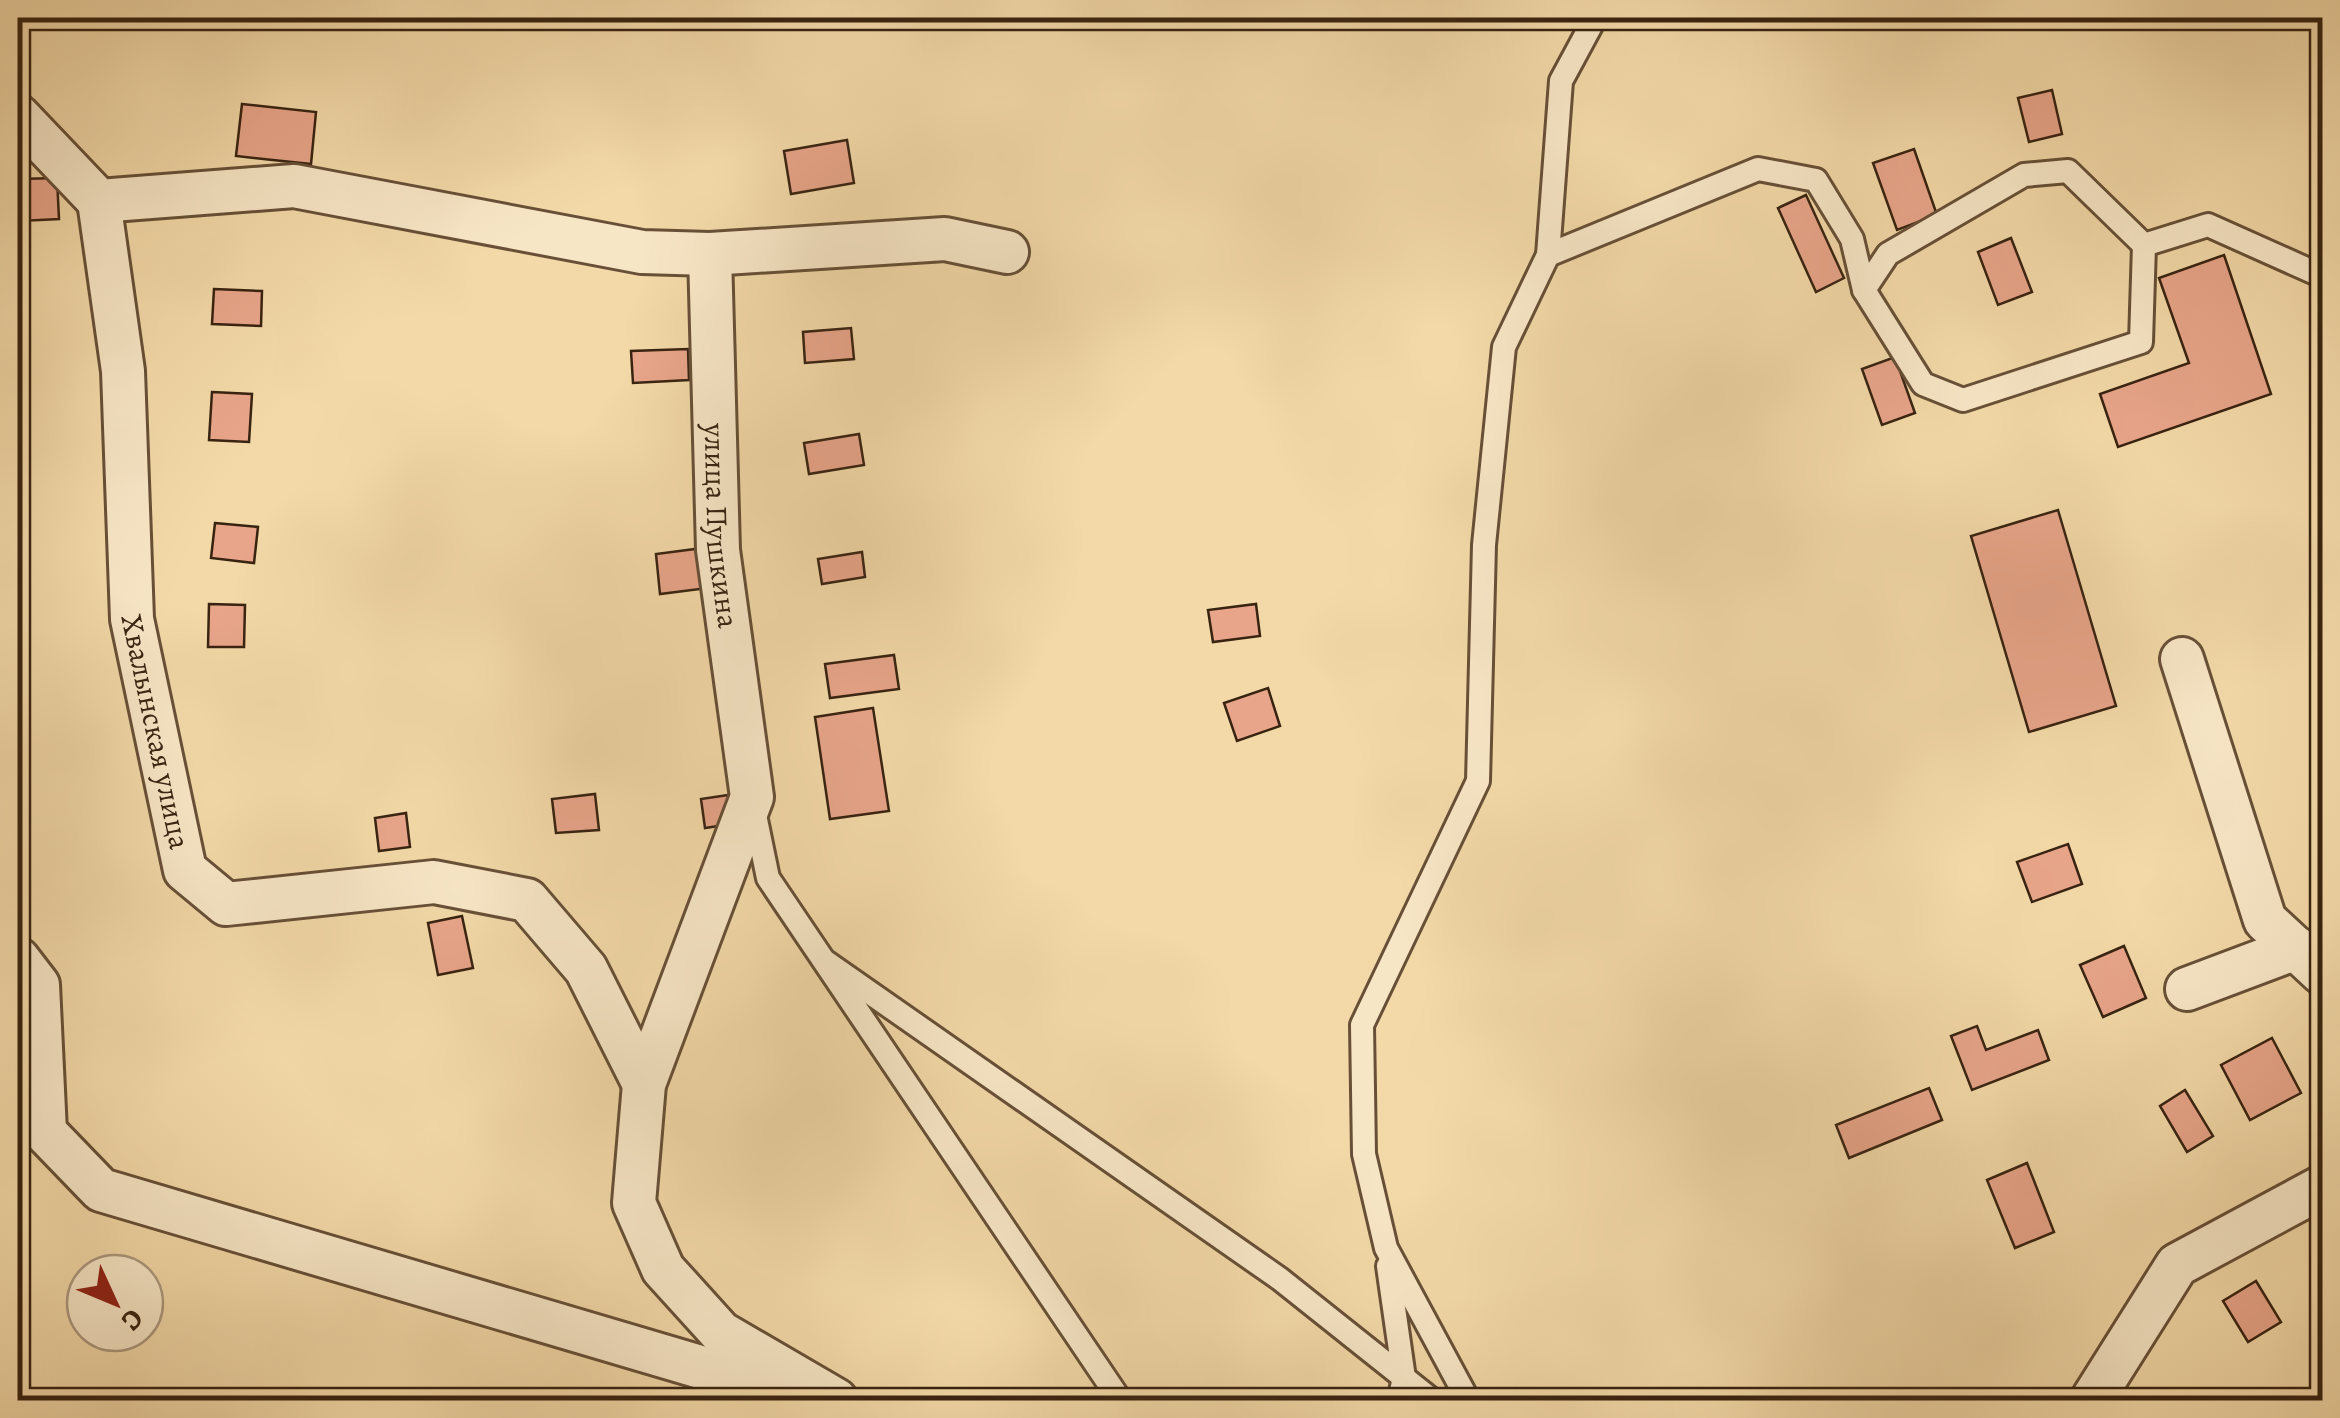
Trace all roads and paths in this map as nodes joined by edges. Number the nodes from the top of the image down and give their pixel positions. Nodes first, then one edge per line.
1 (1596, 18) edge
2 (18, 116) edge
3 (99, 201) junction
4 (2144, 245) junction
5 (1007, 252) dead end
6 (710, 254) junction
7 (1548, 255) junction
8 (2322, 276) edge
9 (1864, 290) junction
10 (2182, 659) dead end
11 (752, 797) junction
12 (18, 959) edge
13 (2309, 961) edge
14 (826, 962) junction
15 (2187, 989) dead end
16 (644, 1084) junction
17 (2322, 1187) edge
18 (1386, 1248) junction
19 (1402, 1389) edge
20 (814, 1400) edge
21 (836, 1400) edge
22 (1120, 1400) edge
23 (1432, 1400) edge
24 (1468, 1400) edge
25 (2092, 1400) edge

1 - 7 lane
2 - 3 street
3 - 6 street
3 - 16 street, Хвалынская улица
4 - 8 lane
4 - 9 lane
4 - 9 lane
5 - 6 street
6 - 11 street, улица Пушкина
7 - 9 lane
7 - 18 lane
10 - 13 street
11 - 14 lane
11 - 16 street
12 - 20 street
13 - 15 street
14 - 19 lane
14 - 22 lane
16 - 21 street
17 - 25 street
18 - 19 lane
18 - 24 lane
19 - 23 lane

